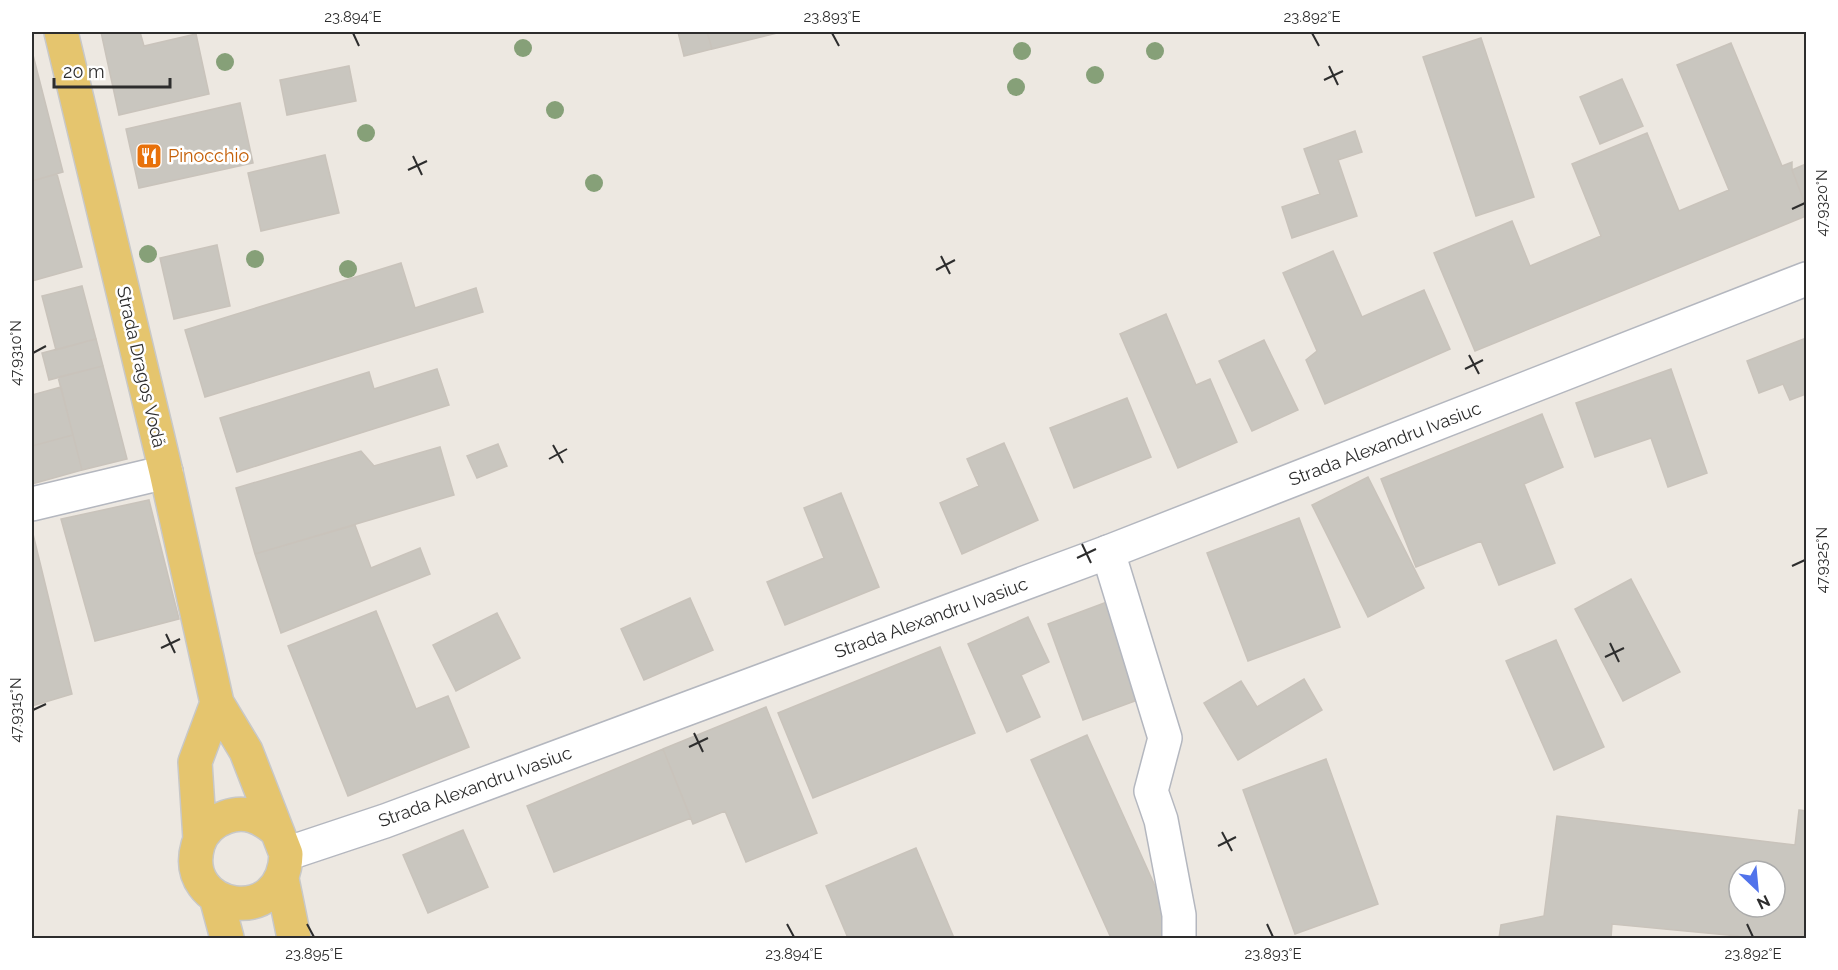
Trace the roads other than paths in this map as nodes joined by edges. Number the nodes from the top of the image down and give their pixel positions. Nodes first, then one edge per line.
1 (61, 32) edge
2 (1806, 279) edge
3 (166, 472) junction
4 (32, 504) edge
5 (1108, 552) junction
6 (216, 703) junction
7 (200, 839) junction
8 (281, 854) junction
9 (216, 897) junction
10 (227, 939) edge
11 (294, 939) edge
12 (1179, 939) edge

1 - 3 main road, Strada Dragoș Vodă
2 - 5 main road, Strada Alexandru Ivasiuc
3 - 4 main road
3 - 6 main road, Strada Dragoș Vodă
5 - 8 main road, Strada Alexandru Ivasiuc
5 - 12 main road
6 - 7 main road
6 - 8 main road, Strada Dragoș Vodă
7 - 8 main road
7 - 9 main road
8 - 9 main road
8 - 11 main road, Strada Dragoș Vodă
9 - 10 main road

